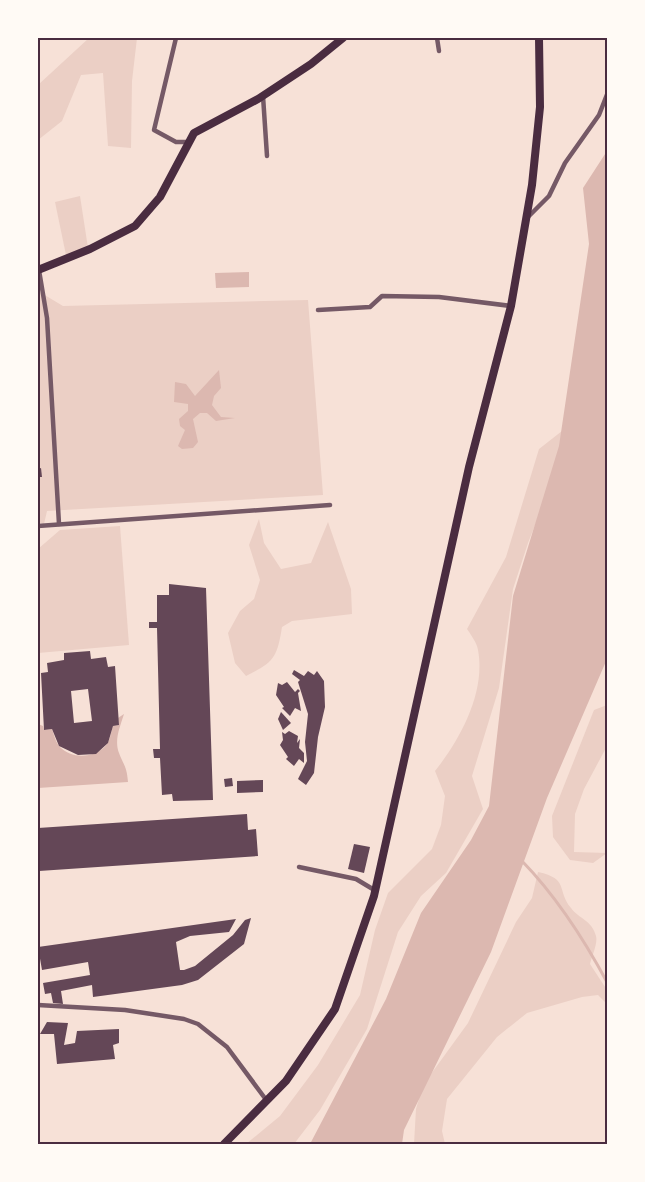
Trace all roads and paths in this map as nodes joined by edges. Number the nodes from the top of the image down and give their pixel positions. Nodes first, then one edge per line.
1 (176, 38) edge
2 (437, 38) edge
3 (539, 38) edge
4 (338, 39) edge
5 (439, 51) dead end
6 (608, 92) edge
7 (263, 96) junction
8 (187, 142) junction
9 (267, 156) dead end
10 (526, 218) junction
11 (38, 270) edge
12 (511, 306) junction
13 (318, 310) dead end
14 (330, 505) dead end
15 (59, 524) junction
16 (38, 526) edge
17 (299, 867) dead end
18 (376, 891) junction
19 (38, 1005) edge
20 (267, 1101) junction
21 (224, 1144) edge

1 - 8 street
2 - 5 street
3 - 10 main road
4 - 7 main road
6 - 10 street
7 - 8 main road
7 - 9 street
8 - 11 main road
10 - 12 main road
11 - 15 street
12 - 13 street
12 - 18 main road
14 - 15 street
15 - 16 street
17 - 18 street
18 - 20 main road
19 - 20 street
20 - 21 main road

